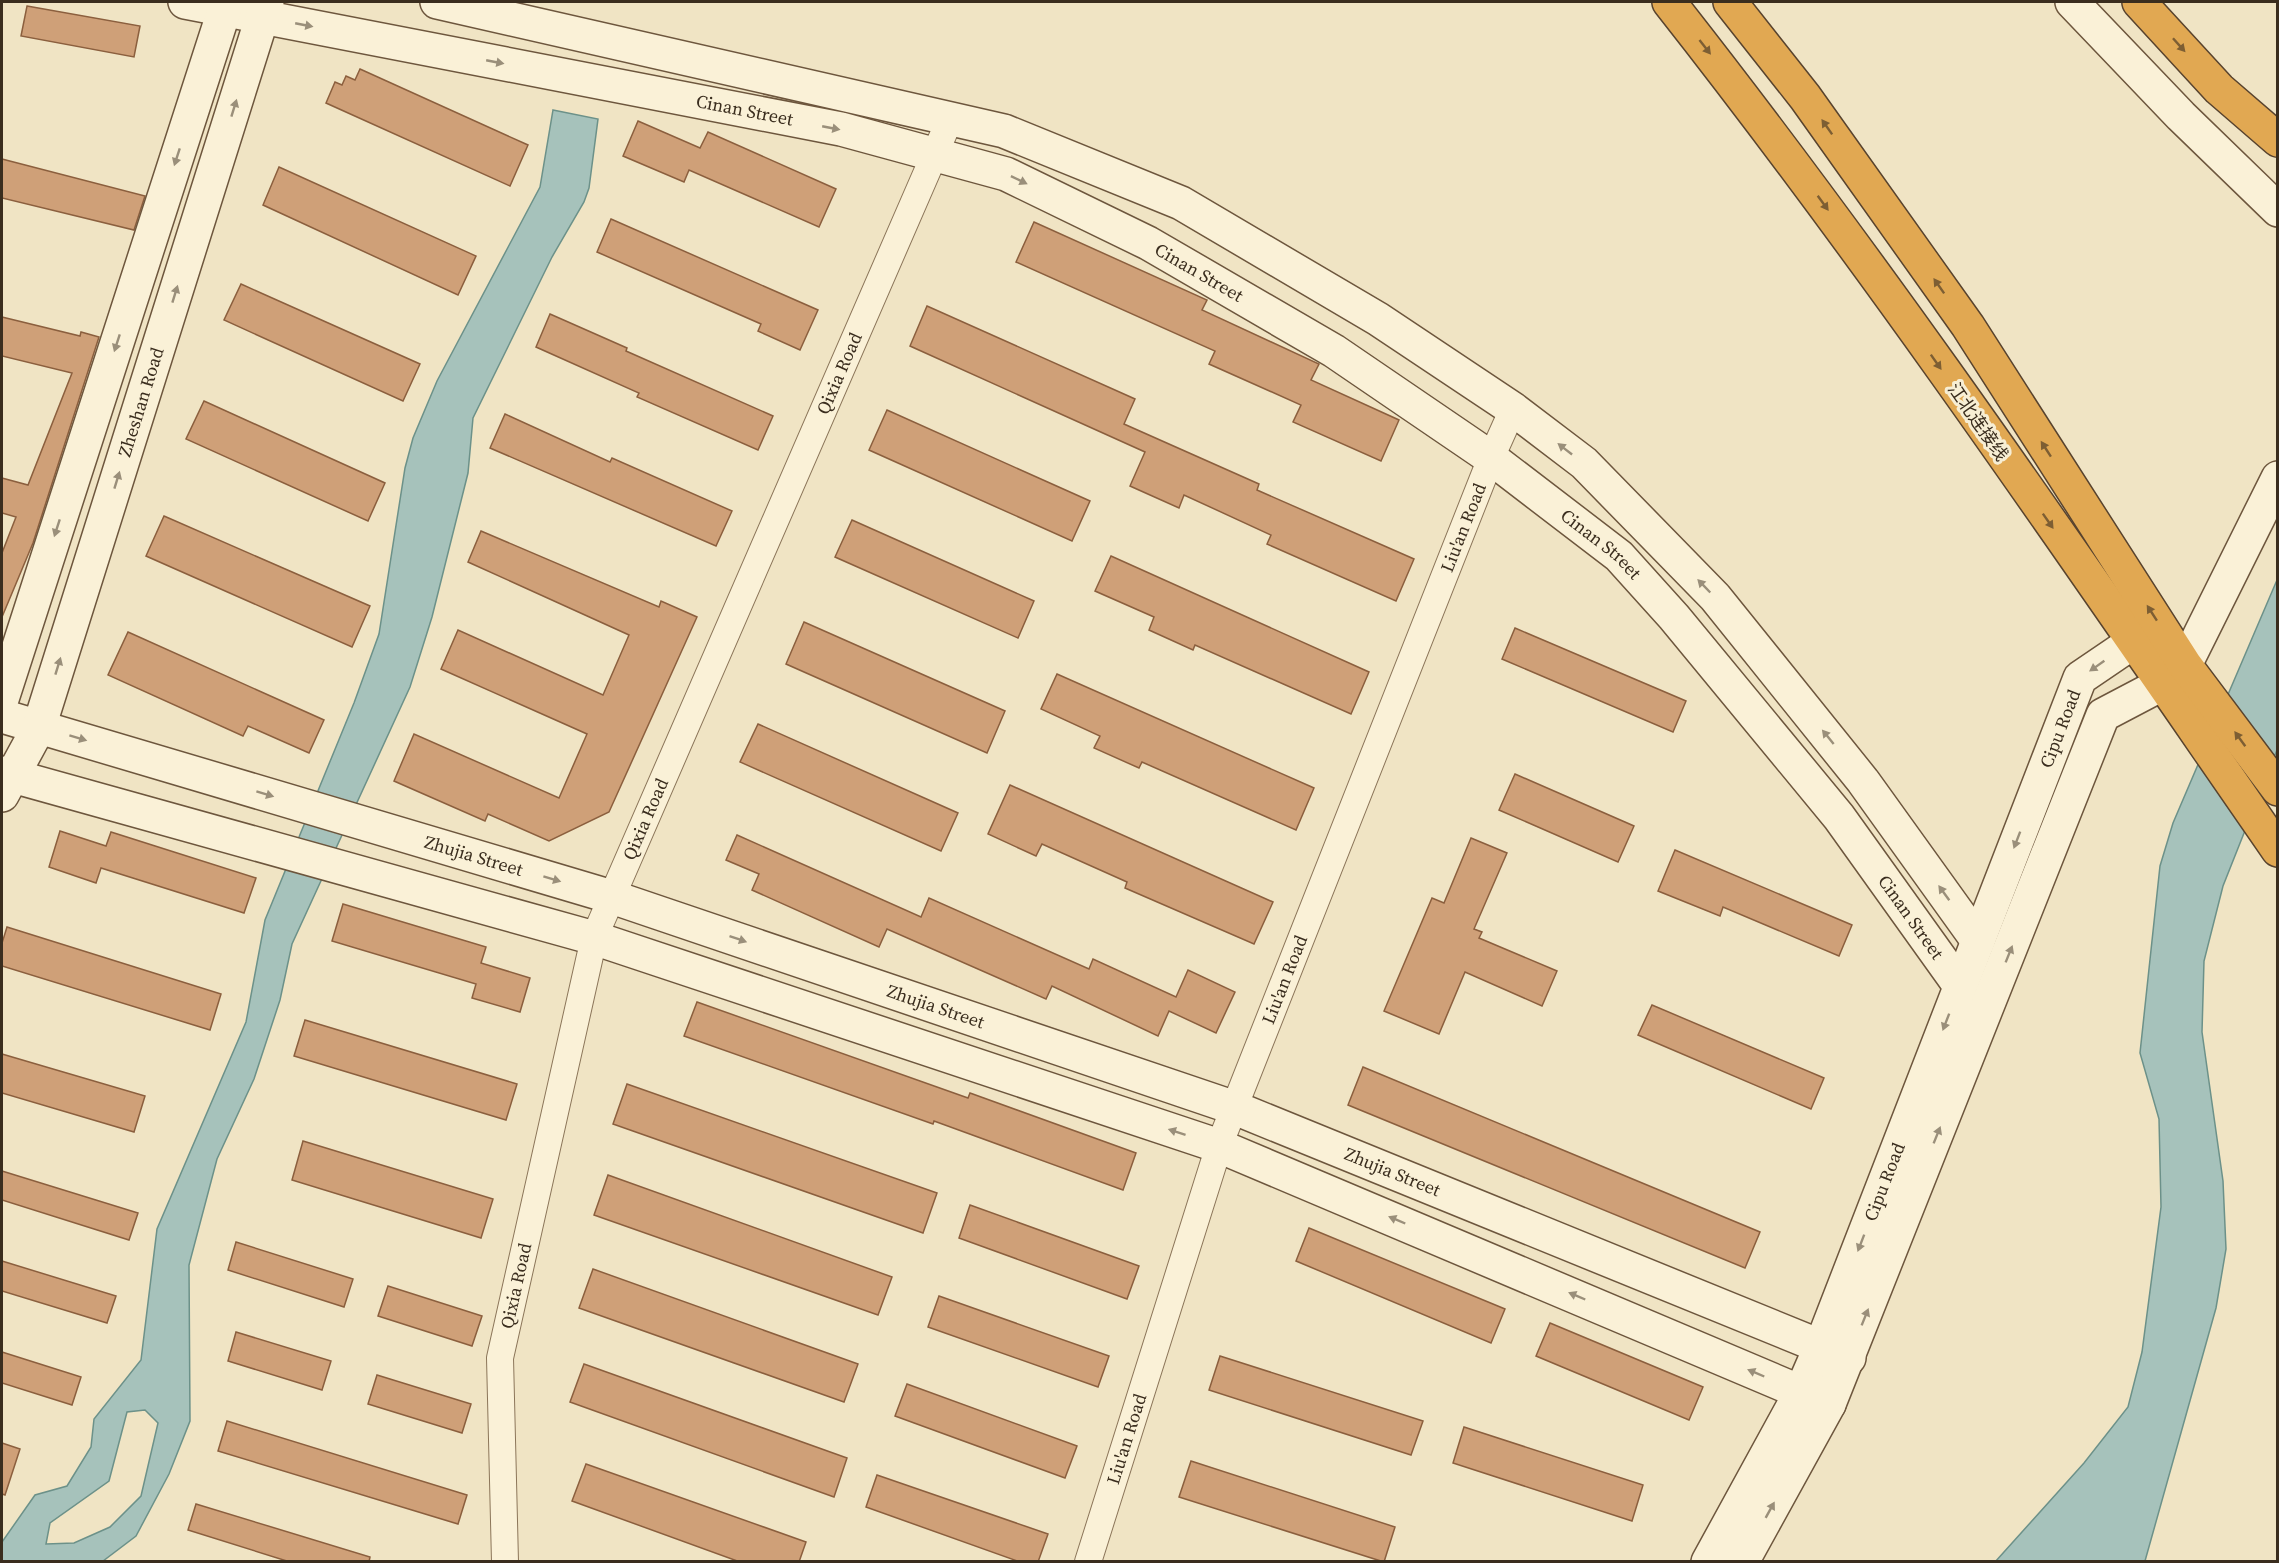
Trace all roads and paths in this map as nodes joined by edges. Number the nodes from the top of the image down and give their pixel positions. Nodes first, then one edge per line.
1 (185, 2) edge
2 (437, 2) edge
3 (1669, 2) edge
4 (1730, 2) edge
5 (2072, 2) edge
6 (2139, 2) edge
7 (226, 5) edge
8 (265, 9) edge
9 (950, 118) junction
10 (2277, 140) edge
11 (934, 154) junction
12 (2277, 210) edge
13 (1514, 409) junction
14 (1491, 458) junction
15 (2277, 478) edge
16 (2133, 642) junction
17 (2174, 674) junction
18 (2, 699) edge
19 (2, 716) edge
20 (39, 727) junction
21 (5, 782) edge
22 (2275, 786) edge
23 (2277, 850) edge
24 (612, 897) junction
25 (594, 939) junction
26 (1978, 941) junction
27 (1960, 986) junction
28 (1235, 1108) junction
29 (1219, 1146) junction
30 (1835, 1352) junction
31 (1815, 1398) junction
32 (505, 1562) edge
33 (1088, 1562) edge
34 (1708, 1562) edge
35 (1742, 1562) edge

1 - 7 street, Cinan Street
2 - 9 street, Cinan Street
3 -> 16 highway, 江北连接线
17 -> 4 highway, 江北连接线
5 - 12 street
6 -> 10 highway
7 - 8 street, Cinan Street
7 -> 18 street
8 -> 11 street, Cinan Street
20 -> 8 street, Zheshan Road
9 - 11 street, Qixia Road
9 - 13 street, Cinan Street
11 -> 14 street, Cinan Street
11 - 24 street, Qixia Road
13 - 14 street, Liu'an Road
26 -> 13 street, Cinan Street
14 - 27 street, Cinan Street
14 - 28 street, Liu'an Road
15 - 17 street
16 - 17 highway, 江北连接线
16 -> 26 street, Cipu Road
22 -> 17 highway, 江北连接线
17 - 23 highway, 江北连接线
30 -> 17 street, Cipu Road
19 - 20 street, Zhujia Street
20 - 21 street, Zheshan Road
20 -> 24 street, Zhujia Street
21 - 25 street
24 - 25 street, Qixia Road
24 -> 28 street, Zhujia Street
29 -> 25 street
25 - 32 street, Qixia Road
26 - 27 street, Cipu Road
27 -> 30 street, Cipu Road
28 - 29 street, Liu'an Road
28 - 30 street, Zhujia Street
31 -> 29 street
29 - 33 street, Liu'an Road
30 - 31 street, Cipu Road
31 - 34 street, Cipu Road
35 -> 31 street, Cipu Road

